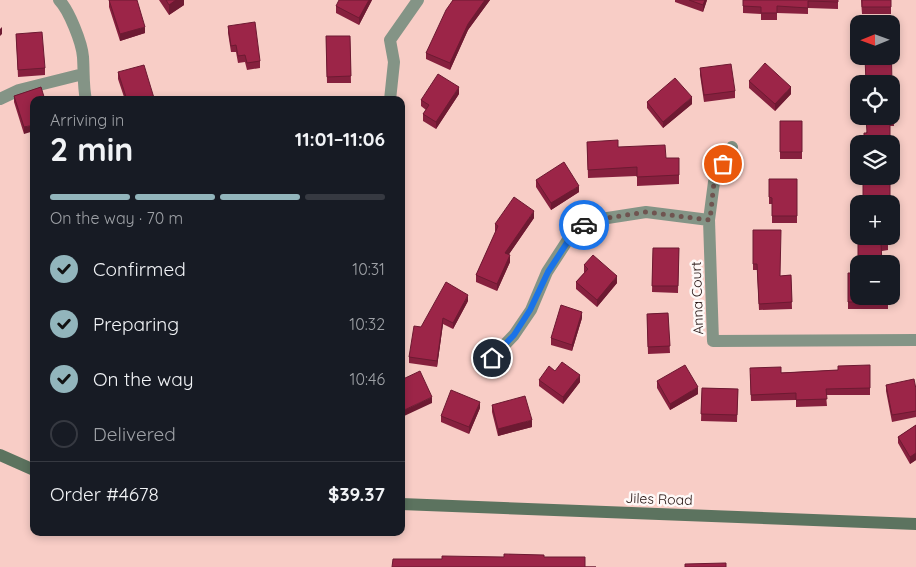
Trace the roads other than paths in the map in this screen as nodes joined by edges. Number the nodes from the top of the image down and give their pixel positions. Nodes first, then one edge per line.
1 (418, 0) edge
2 (63, 1) edge
3 (83, 74) junction
4 (85, 96) edge
5 (390, 96) edge
6 (0, 99) edge
7 (732, 147) dead end
8 (710, 220) junction
9 (916, 340) edge
10 (492, 358) dead end
11 (0, 455) edge
12 (30, 468) edge
13 (405, 504) edge
14 (916, 524) edge

1 - 5 street
2 - 3 street
3 - 4 street
3 - 6 street
7 - 8 street, Anna Court
8 - 9 street, Anna Court
8 - 10 street
11 - 12 street
13 - 14 street, Jiles Road

